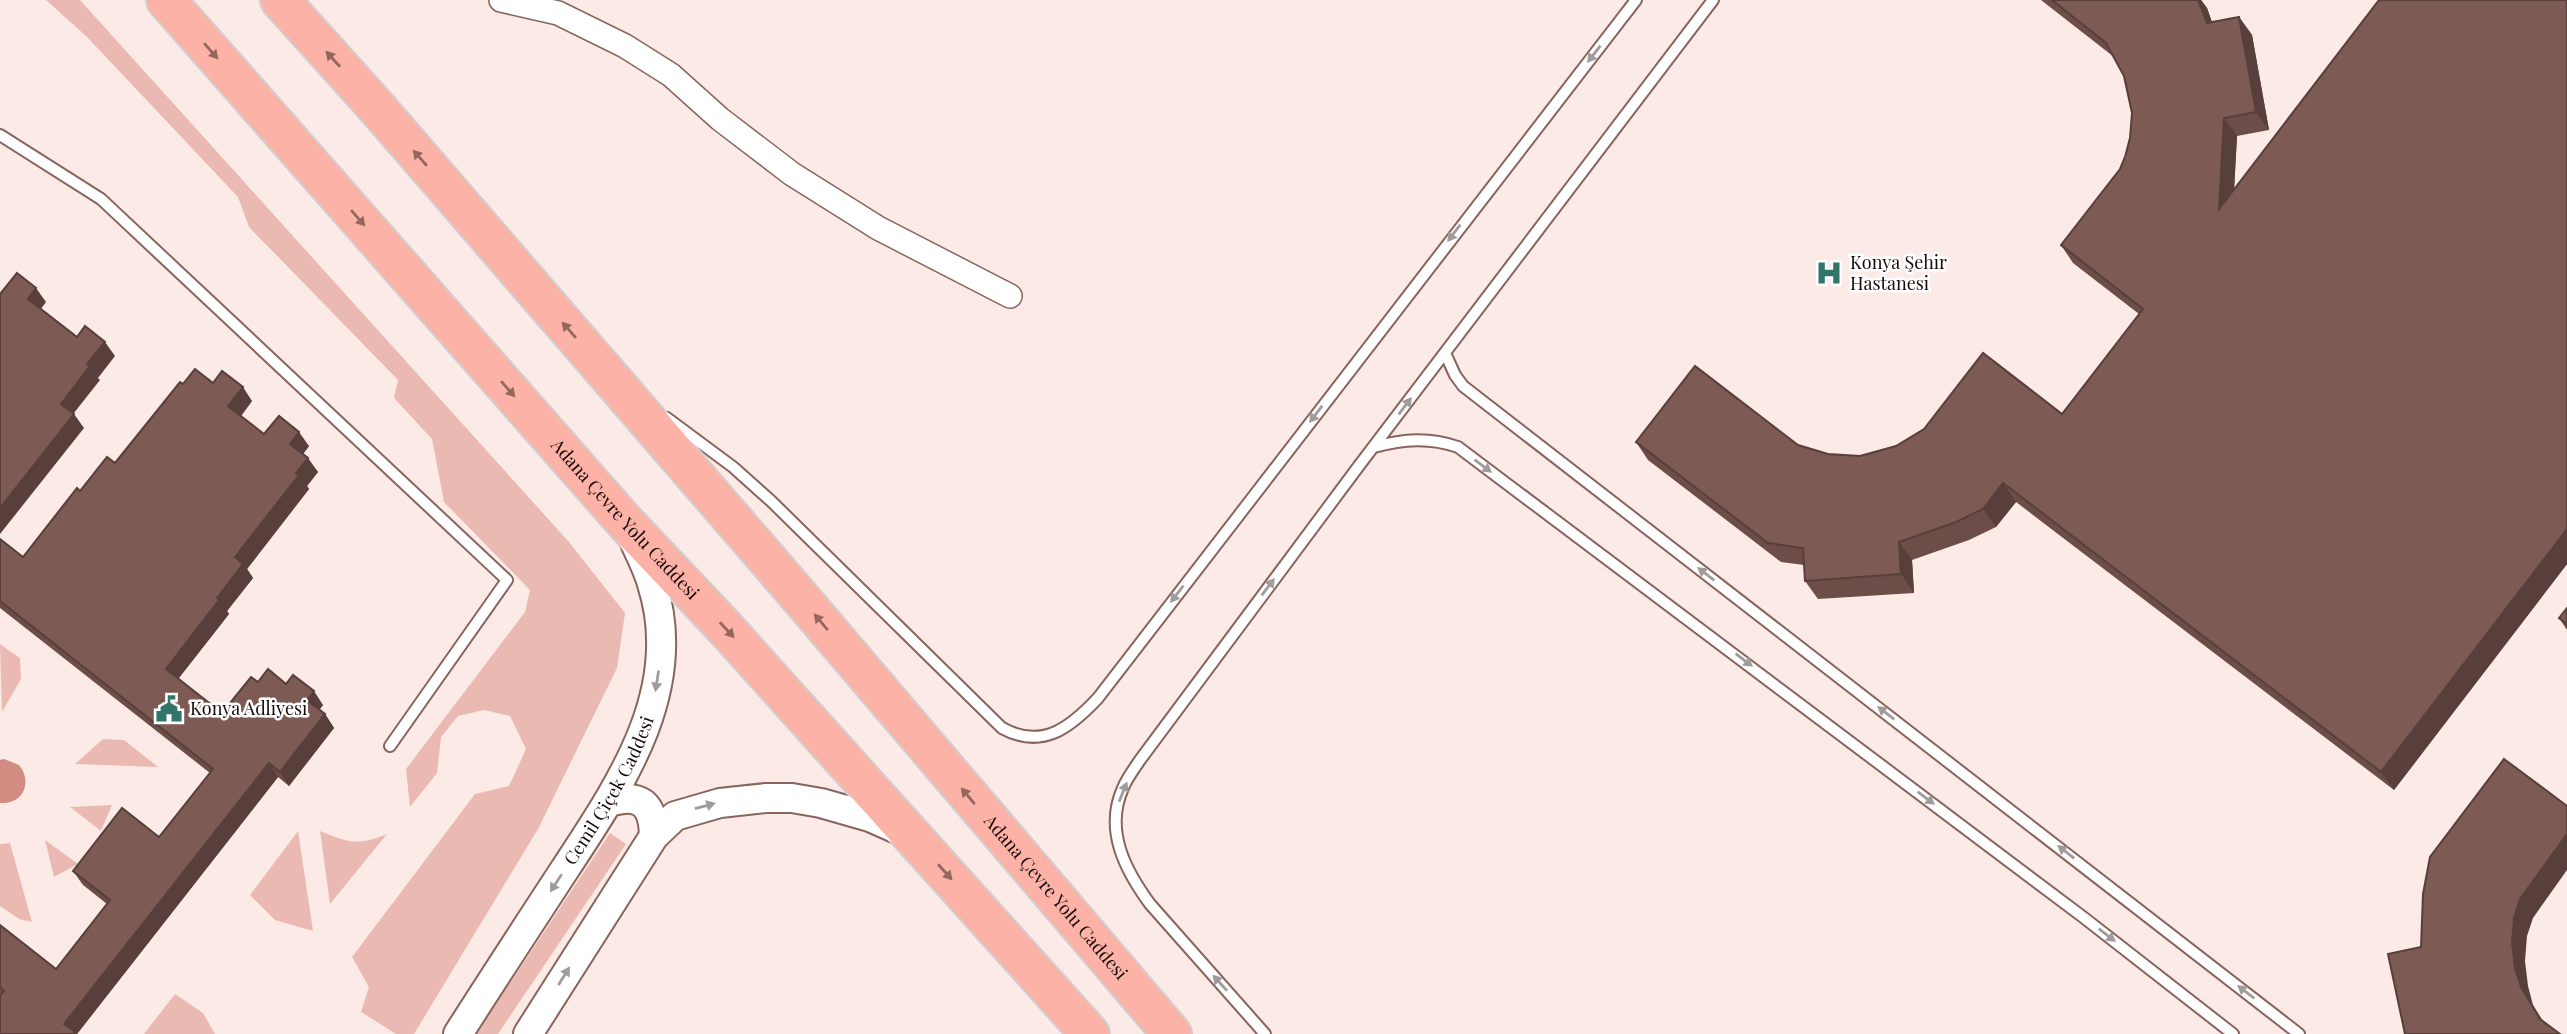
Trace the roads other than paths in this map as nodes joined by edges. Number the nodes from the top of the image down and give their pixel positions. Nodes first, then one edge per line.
1 (166, 0) edge
2 (280, 0) edge
3 (501, 0) edge
4 (1636, 0) edge
5 (1713, 0) edge
6 (0, 135) edge
7 (1010, 296) dead end
8 (1445, 353) junction
9 (613, 382) junction
10 (1374, 447) junction
11 (625, 522) junction
12 (390, 746) dead end
13 (609, 802) junction
14 (654, 836) junction
15 (913, 837) junction
16 (458, 1034) edge
17 (528, 1034) edge
18 (1090, 1034) edge
19 (1172, 1034) edge
20 (1265, 1034) edge
21 (2233, 1034) edge
22 (2299, 1034) edge

1 -> 11 highway, Adana Çevre Yolu Caddesi
9 -> 2 highway, Adana Çevre Yolu Caddesi
3 - 7 street
4 -> 9 lane
5 - 8 lane
6 - 12 lane
10 -> 8 lane
22 -> 8 lane
19 -> 9 highway, Adana Çevre Yolu Caddesi
20 -> 10 lane
10 -> 21 lane
11 -> 13 street, Cemil Çiçek Caddesi
11 -> 15 highway, Adana Çevre Yolu Caddesi
13 - 14 street
13 -> 16 street, Cemil Çiçek Caddesi
14 -> 15 street
17 -> 14 street
15 -> 18 highway, Adana Çevre Yolu Caddesi

